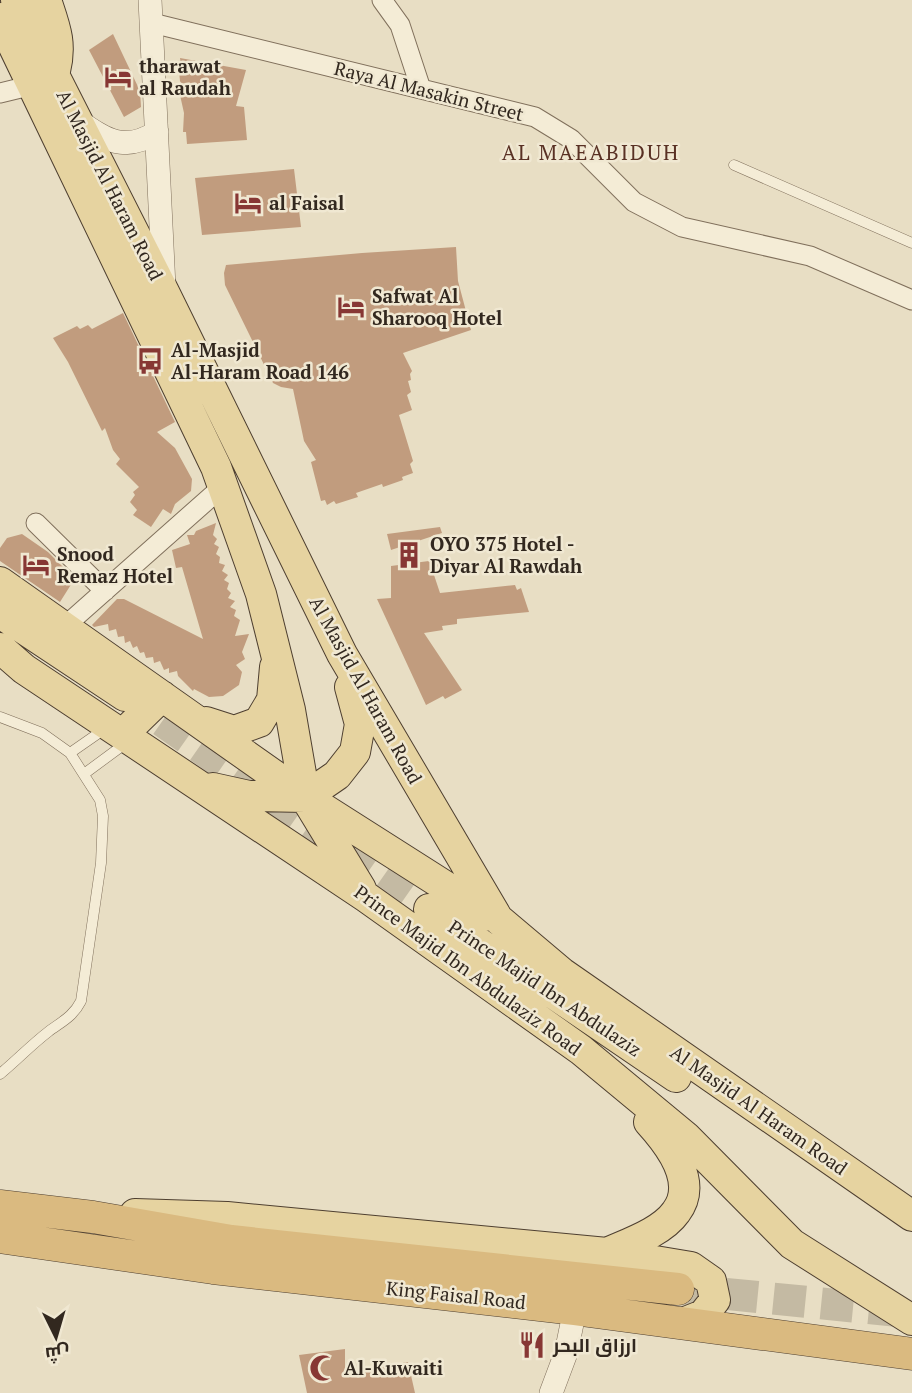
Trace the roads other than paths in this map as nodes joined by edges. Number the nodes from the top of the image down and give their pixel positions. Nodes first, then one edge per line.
1 (16, 0) edge
2 (46, 0) edge
3 (150, 0) edge
4 (382, 0) edge
5 (0, 18) edge
6 (152, 23) junction
7 (43, 80) junction
8 (421, 89) junction
9 (0, 93) edge
10 (77, 120) junction
11 (157, 132) junction
12 (734, 165) dead end
13 (912, 243) edge
14 (164, 292) junction
15 (912, 300) edge
16 (223, 486) junction
17 (36, 523) dead end
18 (0, 582) edge
19 (105, 591) junction
20 (0, 613) edge
21 (64, 627) junction
22 (0, 648) edge
23 (342, 654) junction
24 (276, 656) junction
25 (125, 696) tunnel mouth
26 (162, 696) junction
27 (0, 717) edge
28 (193, 718) junction
29 (121, 733) junction
30 (70, 753) junction
31 (84, 774) junction
32 (199, 785) junction
33 (305, 797) junction
34 (366, 897) junction
35 (429, 909) tunnel mouth
36 (498, 919) junction
37 (581, 1050) junction
38 (0, 1074) edge
39 (0, 1206) edge
40 (50, 1212) junction
41 (909, 1214) edge
42 (0, 1237) edge
43 (62, 1246) junction
44 (607, 1253) junction
45 (0, 1254) edge
46 (678, 1289) tunnel mouth
47 (575, 1308) junction
48 (912, 1320) edge
49 (683, 1323) junction
50 (912, 1354) edge
51 (551, 1393) edge

1 - 7 main road, Al Masjid Al Haram Road
2 - 7 main road
3 - 6 street
4 - 8 street
5 - 7 main road, Al Masjid Al Haram Road
6 - 8 street, Raya Al Masakin Street
6 - 11 street
7 - 9 street
7 - 10 main road, Al Masjid Al Haram Road
7 - 16 main road, Al Masjid Al Haram Road
8 - 15 street, Raya Al Masakin Street
10 - 11 street
10 - 14 main road, Al Masjid Al Haram Road
11 - 14 street
12 - 13 lane
14 - 23 main road, Al Masjid Al Haram Road
16 - 19 street
16 - 24 main road, Al Masjid Al Haram Road
17 - 19 street
18 - 21 main road
19 - 21 street
20 - 25 main road
21 - 26 main road
22 - 29 main road, Prince Majid Ibn Abdulaziz Road
23 - 33 main road
23 - 36 main road, Al Masjid Al Haram Road
24 - 28 main road
24 - 33 main road, Al Masjid Al Haram Road
26 - 28 main road
26 - 29 main road
27 - 30 lane
28 - 33 main road
29 - 30 lane
29 - 31 lane
29 - 32 main road, Prince Majid Ibn Abdulaziz Road
30 - 31 lane
31 - 38 lane
32 - 33 main road
32 - 34 main road, Prince Majid Ibn Abdulaziz Road
33 - 34 main road, Al Masjid Al Haram Road
33 - 36 main road
34 - 37 main road, Prince Majid Ibn Abdulaziz Road
35 - 41 main road, Prince Majid Ibn Abdulaziz
36 - 41 main road, Al Masjid Al Haram Road
37 - 44 main road
37 - 48 main road, Prince Majid Ibn Abdulaziz Road
39 - 40 highway, King Faisal Road
40 - 44 main road
40 - 46 highway, King Faisal Road
42 - 43 highway, King Faisal Road
43 - 45 street
43 - 47 highway, King Faisal Road
44 - 49 main road
47 - 49 highway, King Faisal Road
47 - 51 street
49 - 50 highway, King Faisal Road

